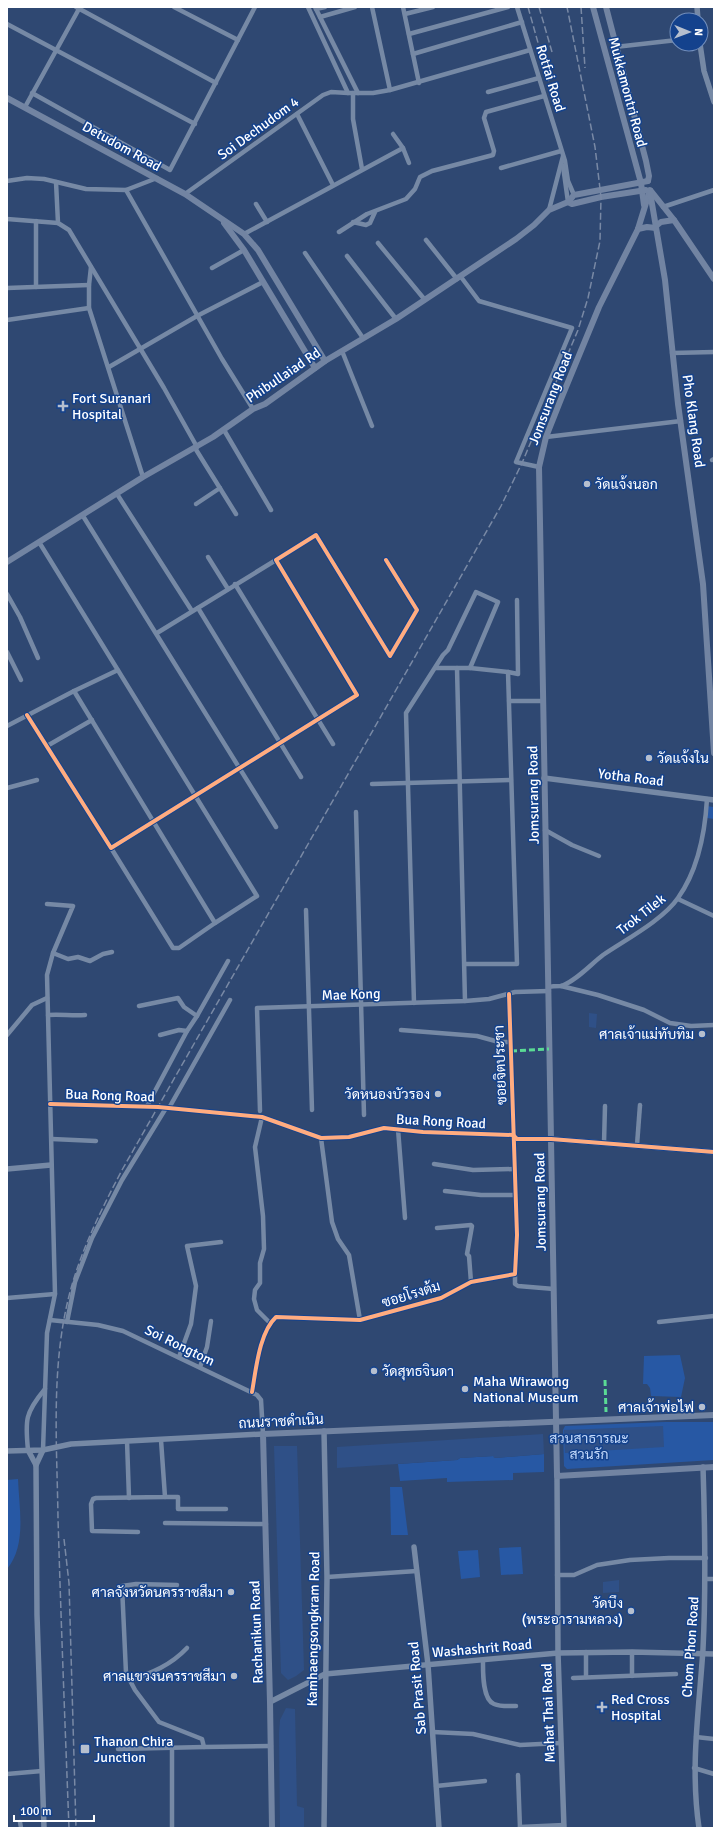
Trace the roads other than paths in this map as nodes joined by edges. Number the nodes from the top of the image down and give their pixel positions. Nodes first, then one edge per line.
1 (174, 7) edge
2 (255, 7) edge
3 (308, 7) edge
4 (325, 7) edge
5 (355, 7) edge
6 (372, 7) edge
7 (403, 7) edge
8 (433, 7) edge
9 (508, 7) edge
10 (517, 7) edge
11 (594, 7) edge
12 (606, 7) edge
13 (78, 8) edge
14 (316, 8) edge
15 (405, 14) junction
16 (320, 17) junction
17 (608, 17) junction
18 (596, 19) junction
19 (522, 22) junction
20 (7, 24) edge
21 (409, 34) junction
22 (238, 40) junction
23 (669, 41) edge
24 (615, 47) junction
25 (56, 50) junction
26 (530, 50) junction
27 (701, 52) edge
28 (413, 54) junction
29 (539, 78) junction
30 (216, 83) junction
31 (419, 83) junction
32 (390, 90) junction
33 (32, 92) junction
34 (488, 92) dead end
35 (353, 93) junction
36 (544, 96) junction
37 (7, 98) edge
38 (714, 102) edge
39 (25, 107) junction
40 (297, 114) junction
41 (195, 124) junction
42 (393, 134) dead end
43 (403, 148) junction
44 (562, 154) junction
45 (409, 163) dead end
46 (501, 168) dead end
47 (362, 169) junction
48 (157, 178) junction
49 (7, 181) edge
50 (648, 181) junction
51 (56, 182) junction
52 (641, 183) junction
53 (333, 185) junction
54 (126, 190) junction
55 (650, 190) junction
56 (714, 190) edge
57 (642, 191) junction
58 (185, 194) junction
59 (574, 195) junction
60 (568, 202) junction
61 (256, 204) dead end
62 (663, 207) junction
63 (549, 210) junction
64 (645, 211) junction
65 (375, 212) junction
66 (7, 219) edge
67 (222, 220) junction
68 (674, 220) junction
69 (36, 221) junction
70 (267, 222) junction
71 (353, 222) junction
72 (58, 223) junction
73 (656, 227) junction
74 (638, 229) junction
75 (339, 232) dead end
76 (244, 234) junction
77 (426, 240) dead end
78 (378, 243) dead end
79 (244, 250) junction
80 (305, 253) dead end
81 (347, 256) dead end
82 (91, 267) junction
83 (212, 268) dead end
84 (274, 276) junction
85 (459, 278) junction
86 (714, 279) edge
87 (263, 282) junction
88 (89, 286) junction
89 (36, 287) junction
90 (7, 288) edge
91 (425, 300) junction
92 (90, 308) junction
93 (197, 316) junction
94 (396, 319) junction
95 (7, 320) edge
96 (363, 338) junction
97 (142, 350) junction
98 (342, 351) junction
99 (714, 352) edge
100 (672, 353) junction
101 (326, 361) junction
102 (109, 367) junction
103 (315, 368) junction
104 (253, 409) junction
105 (682, 421) junction
106 (372, 426) dead end
107 (224, 430) junction
108 (546, 437) junction
109 (196, 448) junction
110 (539, 467) junction
111 (143, 477) junction
112 (220, 488) junction
113 (117, 494) junction
114 (196, 504) dead end
115 (271, 510) dead end
116 (236, 514) dead end
117 (83, 516) junction
118 (39, 542) junction
119 (208, 557) dead end
120 (276, 560) junction
121 (386, 560) dead end
122 (7, 562) edge
123 (235, 584) junction
124 (228, 589) junction
125 (7, 594) edge
126 (517, 600) dead end
127 (198, 608) junction
128 (192, 612) junction
129 (157, 633) junction
130 (7, 652) edge
131 (38, 658) dead end
132 (711, 660) edge
133 (436, 668) junction
134 (457, 668) junction
135 (470, 668) junction
136 (118, 670) junction
137 (508, 672) junction
138 (21, 680) dead end
139 (74, 691) junction
140 (712, 691) edge
141 (509, 701) junction
142 (543, 701) junction
143 (27, 715) junction
144 (319, 719) junction
145 (92, 720) junction
146 (713, 720) edge
147 (7, 726) edge
148 (280, 743) junction
149 (334, 744) dead end
150 (48, 746) junction
151 (714, 753) edge
152 (240, 768) junction
153 (302, 777) dead end
154 (544, 778) junction
155 (37, 780) dead end
156 (511, 780) junction
157 (460, 782) junction
158 (372, 784) dead end
159 (408, 784) junction
160 (7, 788) edge
161 (195, 796) junction
162 (707, 799) junction
163 (714, 800) edge
164 (356, 812) dead end
165 (154, 822) junction
166 (276, 827) dead end
167 (545, 830) junction
168 (111, 848) junction
169 (599, 856) dead end
170 (678, 899) junction
171 (47, 904) dead end
172 (306, 910) dead end
173 (714, 916) edge
174 (215, 923) junction
175 (112, 952) dead end
176 (52, 953) junction
177 (228, 962) dead end
178 (465, 964) junction
179 (561, 986) junction
180 (548, 989) junction
181 (509, 994) junction
182 (47, 998) junction
183 (230, 1000) dead end
184 (466, 1001) junction
185 (414, 1003) junction
186 (361, 1005) junction
187 (139, 1006) dead end
188 (309, 1007) junction
189 (48, 1014) junction
190 (85, 1015) dead end
191 (197, 1016) junction
192 (714, 1025) edge
193 (400, 1030) dead end
194 (187, 1031) junction
195 (7, 1035) edge
196 (160, 1035) dead end
197 (510, 1042) junction
198 (50, 1104) junction
199 (640, 1105) dead end
200 (147, 1106) junction
201 (605, 1106) dead end
202 (168, 1108) junction
203 (312, 1110) dead end
204 (260, 1111) dead end
205 (364, 1114) dead end
206 (262, 1117) junction
207 (398, 1129) junction
208 (513, 1135) junction
209 (320, 1138) junction
210 (52, 1139) junction
211 (551, 1139) junction
212 (96, 1141) dead end
213 (604, 1143) junction
214 (637, 1145) junction
215 (714, 1152) edge
216 (434, 1164) dead end
217 (51, 1165) junction
218 (8, 1168) edge
219 (515, 1169) junction
220 (445, 1191) dead end
221 (516, 1195) junction
222 (405, 1218) dead end
223 (437, 1228) dead end
224 (221, 1242) dead end
225 (515, 1274) junction
226 (471, 1282) junction
227 (554, 1289) junction
228 (56, 1294) junction
229 (7, 1298) edge
230 (714, 1316) edge
231 (50, 1320) junction
232 (360, 1320) junction
233 (211, 1321) dead end
234 (67, 1322) junction
235 (659, 1322) dead end
236 (270, 1323) junction
237 (179, 1357) junction
238 (200, 1367) junction
239 (45, 1389) junction
240 (252, 1392) junction
241 (714, 1415) edge
242 (556, 1421) junction
243 (324, 1431) junction
244 (262, 1434) junction
245 (161, 1440) junction
246 (127, 1441) junction
247 (28, 1450) junction
248 (43, 1450) junction
249 (7, 1451) edge
250 (36, 1465) junction
251 (703, 1467) junction
252 (714, 1467) edge
253 (557, 1476) junction
254 (165, 1497) junction
255 (129, 1498) junction
256 (226, 1509) dead end
257 (166, 1523) dead end
258 (266, 1524) junction
259 (138, 1532) dead end
260 (414, 1547) dead end
261 (706, 1558) junction
262 (417, 1571) junction
263 (557, 1575) junction
264 (327, 1577) junction
265 (706, 1579) junction
266 (714, 1579) edge
267 (177, 1585) dead end
268 (187, 1648) dead end
269 (586, 1652) junction
270 (632, 1652) junction
271 (558, 1653) junction
272 (703, 1654) junction
273 (714, 1654) edge
274 (483, 1660) junction
275 (428, 1665) junction
276 (325, 1674) junction
277 (676, 1674) dead end
278 (632, 1676) junction
279 (586, 1677) junction
280 (574, 1678) dead end
281 (130, 1680) junction
282 (270, 1702) junction
283 (516, 1706) dead end
284 (433, 1732) junction
285 (696, 1737) junction
286 (714, 1739) edge
287 (561, 1743) junction
288 (271, 1746) junction
289 (204, 1747) junction
290 (172, 1748) junction
291 (118, 1749) dead end
292 (694, 1768) junction
293 (42, 1771) junction
294 (7, 1774) edge
295 (714, 1774) edge
296 (518, 1775) dead end
297 (485, 1781) dead end
298 (436, 1786) junction
299 (20, 1822) dead end
300 (520, 1827) edge
301 (564, 1827) edge
302 (21, 1828) edge
303 (44, 1828) edge
304 (172, 1828) edge
305 (272, 1828) edge
306 (324, 1828) edge
307 (438, 1828) edge
308 (699, 1828) edge

1 - 22 street
2 - 22 street
3 - 35 street
4 - 14 street
5 - 16 street
6 - 32 street
7 - 15 street
8 - 15 street
9 - 21 street
10 - 19 street, Rotfai Road
11 - 18 main road, Mukkamontri Road
12 - 17 main road, Mukkamontri Road
13 - 25 street
13 - 30 street
14 - 16 street
15 - 21 street
16 - 35 street
17 - 18 main road
17 - 24 main road, Mukkamontri Road
18 - 52 main road, Mukkamontri Road
19 - 26 street, Rotfai Road
19 - 28 street
20 - 25 street
21 - 28 street
22 - 30 street
23 - 24 street
24 - 50 main road, Mukkamontri Road
25 - 33 street
25 - 41 street
26 - 29 street, Rotfai Road
26 - 31 street, Soi Dechudom 4
27 - 38 street
28 - 31 street
29 - 34 street
29 - 36 street, Rotfai Road
30 - 41 street
31 - 32 street, Soi Dechudom 4
32 - 35 street, Soi Dechudom 4
33 - 39 street
33 - 41 street
35 - 40 street, Soi Dechudom 4
35 - 47 street
36 - 44 street, Rotfai Road
36 - 65 street
37 - 39 main road, Detudom Road
39 - 48 main road, Detudom Road
40 - 53 street
40 - 58 street, Soi Dechudom 4
42 - 43 street
43 - 45 street
43 - 47 street
44 - 46 street
44 - 59 street, Rotfai Road
44 - 60 street, Rotfai Road
44 - 63 street
47 - 53 street
48 - 54 street
48 - 58 main road, Detudom Road
49 - 51 street
50 - 52 main road
50 - 55 main road, Mukkamontri Road
51 - 54 street
51 - 72 street
52 - 57 main road, Mukkamontri Road
52 - 59 main road
53 - 70 street
54 - 93 street
55 - 57 main road, Phibullaiad Rd
55 - 62 main road
55 - 64 main road, Jomsurang Road
55 - 73 main road, Pho Klang Road
56 - 62 street
57 - 60 main road, Phibullaiad Rd
57 - 64 main road, Mukkamontri Road
58 - 67 main road, Detudom Road
59 - 60 main road, Phibullaiad Rd
60 - 63 main road, Phibullaiad Rd
61 - 70 street
62 - 68 main road
63 - 85 main road, Phibullaiad Rd
64 - 74 main road, Jomsurang Road
65 - 71 street
65 - 71 street
66 - 69 street
67 - 76 main road, Detudom Road
67 - 79 main road, Detudom Road
68 - 73 main road
68 - 86 main road
69 - 72 street
69 - 89 street
70 - 76 street
71 - 75 street
72 - 82 street
73 - 74 main road
73 - 100 main road, Pho Klang Road
74 - 108 main road, Jomsurang Road
76 - 84 main road, Detudom Road
77 - 85 street
78 - 91 street
79 - 83 street
79 - 87 main road, Detudom Road
80 - 96 street
81 - 94 street
82 - 88 street
82 - 97 street
84 - 87 main road
84 - 101 main road, Detudom Road
85 - 91 main road, Phibullaiad Rd
85 - 110 street
87 - 93 street
87 - 103 main road, Detudom Road
88 - 89 street
88 - 92 street
89 - 90 street
91 - 94 main road, Phibullaiad Rd
92 - 95 street
92 - 102 street
93 - 97 street
93 - 104 street
94 - 96 main road, Phibullaiad Rd
96 - 98 main road, Phibullaiad Rd
97 - 102 street
97 - 109 street
98 - 101 main road, Phibullaiad Rd
98 - 106 street
99 - 100 street
100 - 105 main road, Pho Klang Road
101 - 103 main road, Phibullaiad Rd
102 - 111 street
103 - 104 main road, Phibullaiad Rd
104 - 107 main road, Phibullaiad Rd
105 - 108 street
105 - 132 main road, Pho Klang Road
107 - 109 main road, Phibullaiad Rd
107 - 115 street
108 - 110 main road, Jomsurang Road
109 - 111 main road, Phibullaiad Rd
109 - 112 street
110 - 142 main road, Jomsurang Road
111 - 113 main road, Phibullaiad Rd
112 - 114 street
112 - 116 street
113 - 117 main road, Phibullaiad Rd
113 - 128 street
117 - 118 main road, Phibullaiad Rd
117 - 129 street
118 - 122 main road, Phibullaiad Rd
118 - 136 street
119 - 124 street
120 - 121 street
120 - 123 street
120 - 144 street
123 - 124 street
123 - 144 street
124 - 127 street
125 - 131 street
126 - 137 street
127 - 128 street
127 - 148 street
128 - 129 street
129 - 152 street
130 - 138 street
132 - 140 main road, Pho Klang Road
133 - 134 street
133 - 135 street
133 - 159 street
134 - 135 street
134 - 157 street
135 - 137 street
136 - 139 street
136 - 161 street
137 - 141 street
139 - 143 street
139 - 145 street
140 - 146 main road, Pho Klang Road
141 - 142 street
141 - 156 street
142 - 154 main road, Jomsurang Road
143 - 147 street
143 - 150 street
144 - 148 street
144 - 149 street
145 - 150 street
145 - 165 street
146 - 151 main road, Pho Klang Road
148 - 152 street
148 - 153 street
150 - 168 street
152 - 161 street
152 - 166 street
154 - 162 street, Yotha Road
154 - 167 main road, Jomsurang Road
155 - 160 street
156 - 157 street
156 - 178 street
157 - 159 street
157 - 178 street
158 - 159 street
159 - 185 street
161 - 165 street
161 - 174 street
162 - 163 street, Yotha Road
162 - 170 street, Trok Tilek
164 - 186 street
165 - 168 street
165 - 174 street
167 - 169 street
167 - 180 main road, Jomsurang Road
168 - 174 street
170 - 173 street
170 - 179 street, Trok Tilek
171 - 176 street
172 - 188 street
175 - 176 street
176 - 182 street
177 - 191 street
178 - 184 street
179 - 180 street
179 - 192 street
180 - 181 street, Mae Kong
180 - 211 main road, Jomsurang Road
181 - 184 street, Mae Kong
181 - 197 street, ซอยจิตประชา
182 - 189 street
182 - 195 street
183 - 202 street
184 - 185 street, Mae Kong
185 - 186 street, Mae Kong
186 - 188 street, Mae Kong
186 - 205 street
187 - 191 street
188 - 203 street
188 - 204 street, Mae Kong
189 - 190 street
189 - 198 street
191 - 194 street
193 - 197 street
194 - 196 street
194 - 200 street
197 - 208 street, ซอยจิตประชา
198 - 200 street, Bua Rong Road
198 - 210 street
199 - 214 street
200 - 202 street, Bua Rong Road
201 - 213 street
202 - 206 street, Bua Rong Road
202 - 234 street
206 - 209 street, Bua Rong Road
206 - 236 street
207 - 208 street, Bua Rong Road
207 - 209 street, Bua Rong Road
207 - 222 street
208 - 211 street, Bua Rong Road
208 - 219 street
209 - 232 street
210 - 212 street
210 - 217 street
211 - 213 street, Bua Rong Road
211 - 227 main road, Jomsurang Road
213 - 214 street, Bua Rong Road
214 - 215 street, Bua Rong Road
216 - 219 street
217 - 218 street
217 - 228 street
219 - 221 street
220 - 221 street
221 - 225 street
223 - 226 street
224 - 237 street
225 - 226 street, ซอยโรงต้ม
225 - 227 street
226 - 232 street, ซอยโรงต้ม
227 - 242 main road, Jomsurang Road
228 - 229 street
228 - 231 street
230 - 235 street
231 - 234 street, Soi Rongtom
231 - 239 street
232 - 236 street, ซอยโรงต้ม
233 - 238 street
234 - 237 street, Soi Rongtom
236 - 240 street
237 - 238 street, Soi Rongtom
238 - 240 street, Soi Rongtom
239 - 247 street
239 - 248 street
240 - 244 street
241 - 242 main road, ถนนราชดำเนิน
242 - 243 main road, ถนนราชดำเนิน
242 - 253 main road, Jomsurang Road
243 - 244 main road, ถนนราชดำเนิน
243 - 264 street, Kamhaengsongkram Road
244 - 245 street, ถนนราชดำเนิน
244 - 258 main road, Rachanikun Road
245 - 246 street, ถนนราชดำเนิน
245 - 254 street
246 - 248 street, ถนนราชดำเนิน
246 - 255 street
247 - 248 street, ถนนราชดำเนิน
247 - 249 street, ถนนราชดำเนิน
247 - 250 street
248 - 250 street
250 - 293 street
251 - 252 main road
251 - 253 main road
251 - 261 street, Chom Phon Road
253 - 263 street, Mahat Thai Road
254 - 255 street
254 - 256 street
255 - 259 street
257 - 258 street
258 - 282 main road, Rachanikun Road
260 - 262 street, Sab Prasit Road
261 - 263 street
261 - 265 street, Chom Phon Road
262 - 264 street
262 - 275 street, Sab Prasit Road
263 - 271 street, Mahat Thai Road
264 - 276 street, Kamhaengsongkram Road
265 - 266 street
265 - 272 street, Chom Phon Road
267 - 281 street
268 - 281 street
269 - 270 street, Washashrit Road
269 - 271 street, Washashrit Road
269 - 279 street
270 - 272 street, Washashrit Road
270 - 278 street
271 - 274 street, Washashrit Road
271 - 287 street, Mahat Thai Road
272 - 273 street, Washashrit Road
272 - 285 street, Chom Phon Road
274 - 275 street, Washashrit Road
274 - 283 street
275 - 276 street, Washashrit Road
275 - 284 street, Sab Prasit Road
276 - 282 street, Washashrit Road
276 - 306 street, Kamhaengsongkram Road
277 - 278 street
278 - 279 street
279 - 280 street
281 - 289 street
282 - 288 main road, Rachanikun Road
284 - 287 street
284 - 298 street, Sab Prasit Road
285 - 286 street
285 - 292 street, Chom Phon Road
287 - 301 street, Mahat Thai Road
288 - 289 street
288 - 305 main road, Rachanikun Road
289 - 290 street
290 - 291 street
290 - 304 street
292 - 295 street
292 - 308 street, Chom Phon Road
293 - 294 street
293 - 303 street
296 - 300 street
297 - 298 street
298 - 307 street, Sab Prasit Road
299 - 302 street
300 - 301 street

